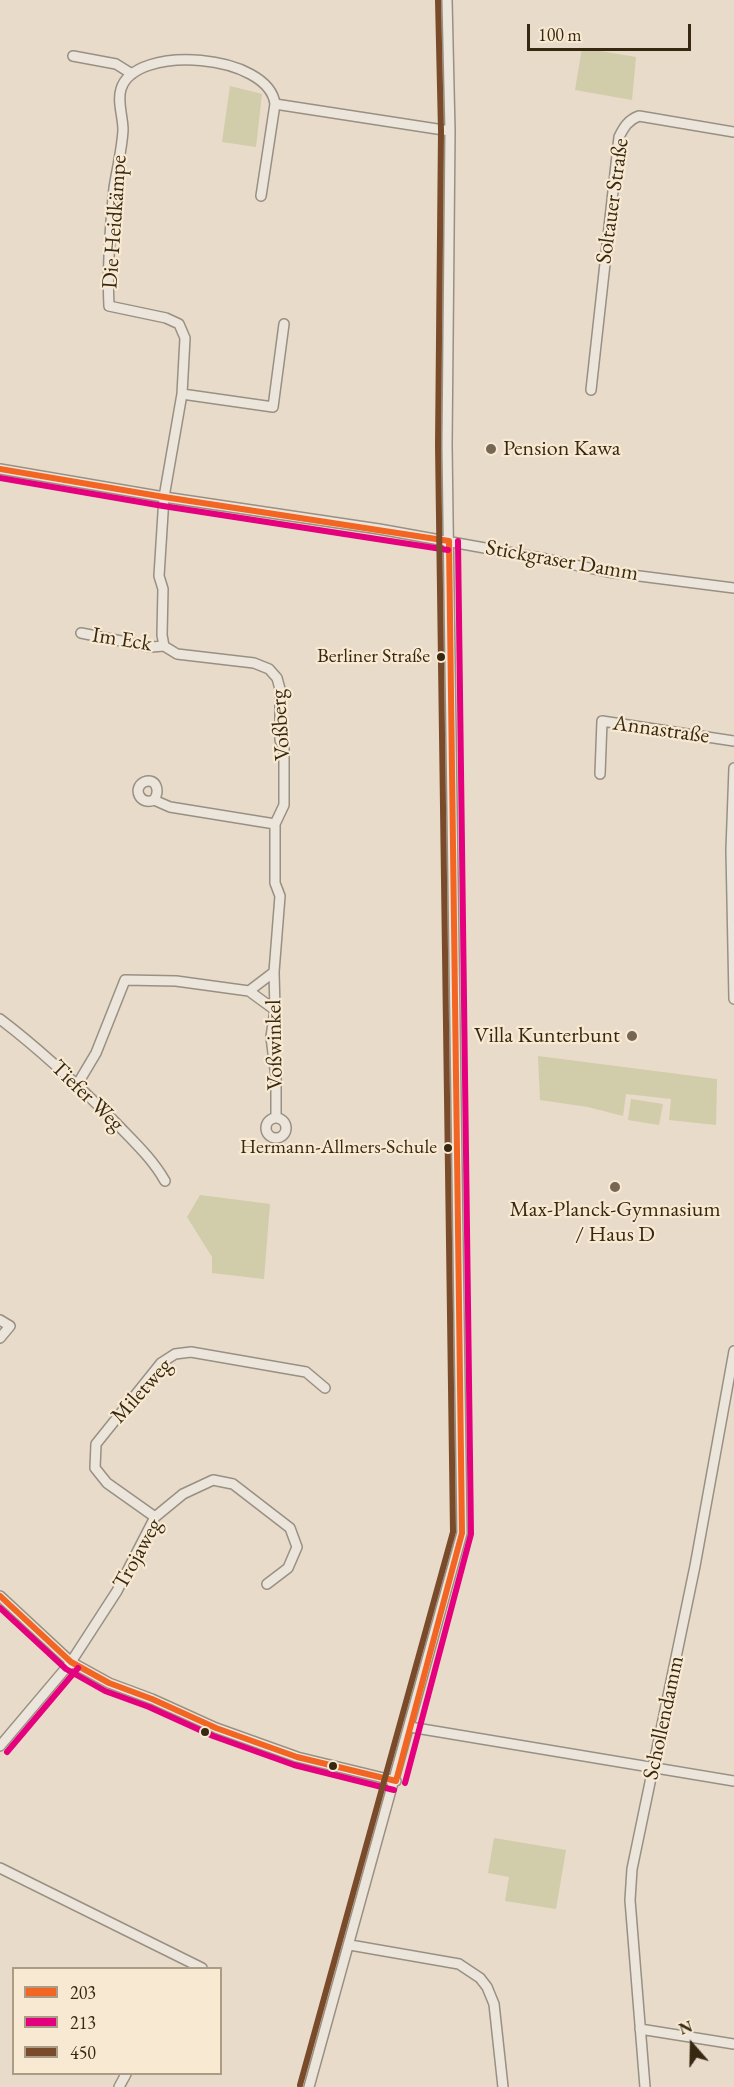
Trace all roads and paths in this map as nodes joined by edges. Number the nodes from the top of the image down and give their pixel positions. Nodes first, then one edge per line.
1 (447, 0) edge
2 (73, 56) dead end
3 (132, 74) junction
4 (275, 104) junction
5 (450, 131) junction
6 (734, 132) edge
7 (261, 196) dead end
8 (284, 324) dead end
9 (591, 390) dead end
10 (182, 394) junction
11 (0, 469) edge
12 (164, 497) junction
13 (449, 541) junction
14 (734, 588) edge
15 (81, 633) dead end
16 (164, 645) junction
17 (734, 741) edge
18 (734, 768) edge
19 (600, 774) dead end
20 (154, 800) dead end
21 (275, 824) junction
22 (732, 850) edge
23 (274, 972) junction
24 (249, 991) junction
25 (734, 999) edge
26 (275, 1010) junction
27 (0, 1019) edge
28 (77, 1085) junction
29 (276, 1117) dead end
30 (165, 1181) dead end
31 (0, 1320) edge
32 (0, 1338) edge
33 (734, 1351) edge
34 (325, 1388) dead end
35 (155, 1517) junction
36 (267, 1584) dead end
37 (0, 1596) edge
38 (71, 1662) junction
39 (410, 1727) junction
40 (0, 1746) edge
41 (654, 1767) junction
42 (396, 1781) junction
43 (734, 1781) edge
44 (0, 1868) edge
45 (350, 1945) junction
46 (181, 1964) edge
47 (197, 1967) edge
48 (640, 2029) junction
49 (734, 2044) edge
50 (309, 2087) edge
51 (503, 2087) edge
52 (645, 2087) edge

1 - 5 street
2 - 3 street
3 - 4 street
3 - 10 street, Die Heidkämpe
4 - 5 street
4 - 7 street
5 - 13 street
6 - 9 street, Soltauer Straße
8 - 10 street
10 - 12 street, Die Heidkämpe
11 - 12 street, Stickgraser Damm
12 - 13 street, Stickgraser Damm
12 - 16 street
13 - 14 street, Stickgraser Damm
13 - 39 street
15 - 16 street, Im Eck
16 - 21 street, Voßberg
17 - 19 street, Annastraße
18 - 22 street
20 - 21 street
21 - 23 street, Voßberg
22 - 25 street
23 - 24 street
23 - 26 street, Voßwinkel
24 - 26 street
24 - 28 street
26 - 29 street, Voßwinkel
27 - 28 street, Tiefer Weg
28 - 30 street, Tiefer Weg
31 - 32 street
33 - 41 street, Schollendamm
34 - 35 street, Miletweg
35 - 36 street, Trojaweg
35 - 38 street, Trojaweg
37 - 38 street
38 - 40 street, Trojaweg
38 - 42 street
39 - 41 street
39 - 42 street
41 - 43 street
41 - 48 street, Schollendamm
42 - 45 street
44 - 46 street
45 - 50 street
45 - 51 street
46 - 47 street
48 - 49 street
48 - 52 street, Schollendamm

